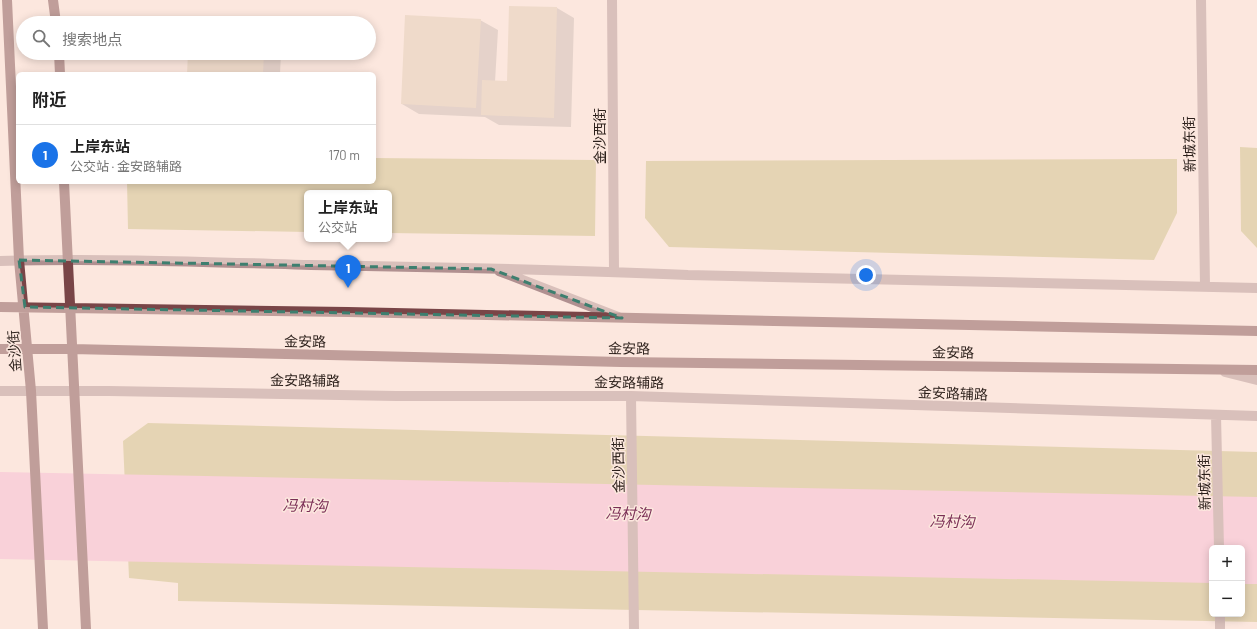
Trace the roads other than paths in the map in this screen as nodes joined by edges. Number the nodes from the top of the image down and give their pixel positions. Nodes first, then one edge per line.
1 (7, 0) edge
2 (53, 0) edge
3 (612, 0) edge
4 (1201, 0) edge
5 (55, 16) edge
6 (59, 60) edge
7 (60, 72) edge
8 (64, 184) edge
9 (19, 260) junction
10 (66, 260) junction
11 (0, 261) edge
12 (492, 269) junction
13 (614, 271) junction
14 (1205, 288) junction
15 (1257, 288) edge
16 (0, 307) edge
17 (25, 307) junction
18 (69, 307) junction
19 (622, 318) junction
20 (1257, 331) edge
21 (0, 349) edge
22 (72, 349) junction
23 (28, 350) junction
24 (1214, 369) junction
25 (1257, 370) edge
26 (1257, 380) edge
27 (0, 391) edge
28 (75, 391) junction
29 (31, 392) junction
30 (631, 396) junction
31 (1216, 415) junction
32 (1257, 416) edge
33 (1219, 545) edge
34 (1220, 617) edge
35 (42, 629) edge
36 (86, 629) edge
37 (634, 629) edge
38 (1220, 629) edge

1 - 9 main road, 金沙街
2 - 5 main road
3 - 13 street, 金沙西街
4 - 14 street, 新城东街
6 - 7 main road
8 - 10 main road
9 - 10 street
9 - 11 street
9 - 17 main road, 金沙街
10 - 12 street
10 - 18 main road
12 - 13 street
12 - 19 street
13 - 14 street
14 - 15 street
16 - 17 main road, 金安路
17 - 18 main road, 金安路
17 - 23 main road, 金沙街
18 - 19 main road, 金安路
18 - 22 main road
19 - 20 main road, 金安路
21 - 23 main road, 金安路
22 - 23 main road, 金安路
22 - 24 main road, 金安路
22 - 28 main road
23 - 29 main road, 金沙街
24 - 25 main road, 金安路
24 - 26 street
27 - 29 street, 金安路辅路
28 - 29 street, 金安路辅路
28 - 30 street, 金安路辅路
28 - 36 main road
29 - 35 main road, 金沙街
30 - 31 street, 金安路辅路
30 - 37 street, 金沙西街
31 - 32 street, 金安路辅路
31 - 33 street, 新城东街
34 - 38 street

